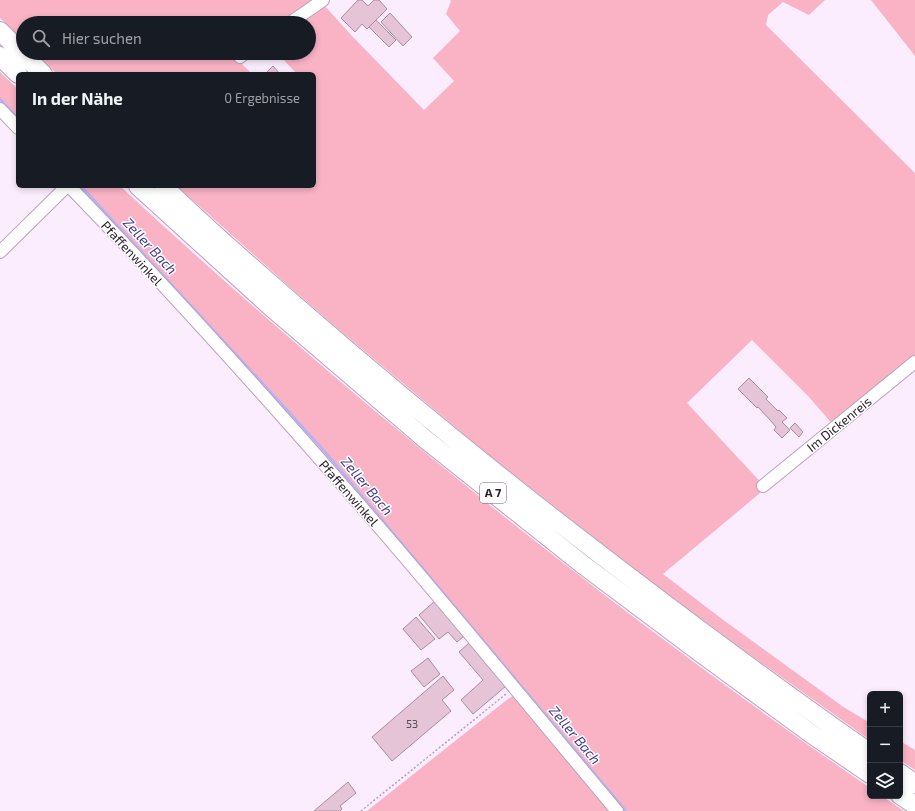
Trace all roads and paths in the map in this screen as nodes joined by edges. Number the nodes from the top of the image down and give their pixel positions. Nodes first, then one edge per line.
1 (323, 0) edge
2 (300, 16) edge
3 (0, 31) edge
4 (16, 47) edge
5 (0, 56) edge
6 (29, 60) edge
7 (16, 72) edge
8 (41, 72) edge
9 (0, 109) edge
10 (16, 126) edge
11 (66, 188) edge
12 (70, 188) edge
13 (140, 188) edge
14 (165, 188) edge
15 (0, 252) edge
16 (915, 362) edge
17 (763, 486) dead end
18 (514, 688) junction
19 (867, 750) edge
20 (867, 772) edge
21 (903, 775) edge
22 (915, 784) edge
23 (903, 796) edge
24 (915, 805) edge
25 (361, 811) edge
26 (617, 811) edge

1 - 2 street
3 - 4 highway
5 - 7 highway
6 - 8 highway
9 - 10 street
11 - 15 street
12 - 18 street, Pfaffenwinkel
13 - 20 highway, A 7
14 - 19 highway, A 7
16 - 17 street, Im Dickenreis
18 - 25 path
18 - 26 street, Pfaffenwinkel
21 - 22 highway
23 - 24 highway

